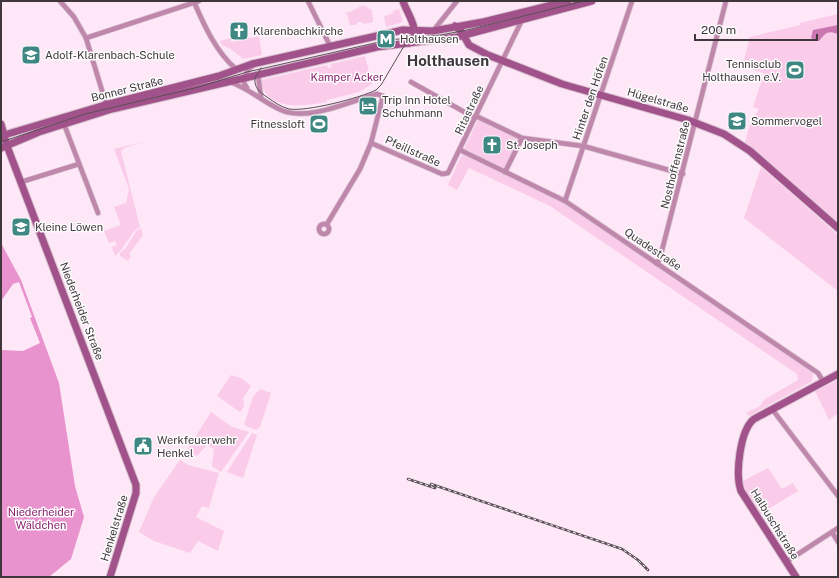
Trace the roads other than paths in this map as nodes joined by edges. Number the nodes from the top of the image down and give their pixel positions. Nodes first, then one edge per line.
1 (60, 1) edge
2 (308, 1) edge
3 (402, 1) edge
4 (457, 1) edge
5 (568, 1) edge
6 (592, 1) edge
7 (632, 1) edge
8 (726, 1) edge
9 (196, 2) edge
10 (532, 10) junction
11 (408, 16) junction
12 (445, 17) junction
13 (522, 20) junction
14 (512, 24) junction
15 (452, 27) junction
16 (403, 30) junction
17 (415, 30) junction
18 (517, 30) junction
19 (433, 31) junction
20 (464, 36) junction
21 (86, 38) junction
22 (409, 43) junction
23 (330, 46) junction
24 (314, 50) junction
25 (502, 60) junction
26 (313, 62) junction
27 (255, 64) junction
28 (236, 69) junction
29 (258, 75) junction
30 (246, 77) junction
31 (227, 81) junction
32 (411, 82) dead end
33 (247, 88) junction
34 (600, 95) junction
35 (261, 97) junction
36 (105, 105) junction
37 (112, 109) junction
38 (476, 117) junction
39 (695, 122) junction
40 (1, 124) edge
41 (64, 124) junction
42 (3, 135) edge
43 (522, 138) junction
44 (371, 143) junction
45 (583, 146) junction
46 (4, 147) edge
47 (460, 150) junction
48 (78, 164) junction
49 (505, 172) junction
50 (447, 174) joint
51 (683, 174) junction
52 (21, 182) junction
53 (565, 201) junction
54 (98, 213) dead end
55 (327, 224) dead end
56 (838, 228) edge
57 (657, 264) junction
58 (838, 374) edge
59 (823, 381) junction
60 (772, 409) junction
61 (136, 485) joint
62 (838, 496) edge
63 (838, 528) edge
64 (832, 532) junction
65 (838, 542) edge
66 (786, 562) junction
67 (110, 577) edge
68 (796, 577) edge

1 - 21 street
2 - 23 street
3 - 11 main road
4 - 12 street
5 - 10 main road, Bonner Straße
6 - 13 main road, Bonner Straße
7 - 34 street, Hinter den Höfen
8 - 39 street, Nosthoffenstraße
9 - 21 street
9 - 28 street
10 - 13 main road
10 - 15 main road, Bonner Straße
11 - 16 main road
11 - 17 main road
12 - 15 street
12 - 19 street
13 - 14 main road, Bonner Straße
13 - 18 street, Ritastraße
14 - 18 street
14 - 20 main road, Bonner Straße
15 - 19 main road, Bonner Straße
15 - 20 main road, Hügelstraße
16 - 17 main road, Bonner Straße
16 - 23 main road, Bonner Straße
17 - 19 main road, Bonner Straße
17 - 22 main road
18 - 25 street, Ritastraße
20 - 22 main road, Bonner Straße
20 - 25 main road, Hügelstraße
21 - 36 street
22 - 26 main road, Bonner Straße
23 - 24 main road, Bonner Straße
24 - 26 main road
24 - 27 main road, Bonner Straße
25 - 34 main road, Hügelstraße
25 - 38 street, Ritastraße
26 - 29 main road, Bonner Straße
27 - 28 main road, Bonner Straße
27 - 30 street
28 - 36 main road, Bonner Straße
29 - 30 main road, Bonner Straße
29 - 35 street
30 - 31 main road, Bonner Straße
30 - 33 street
31 - 33 street
31 - 37 main road, Bonner Straße
32 - 38 street
33 - 35 street
34 - 39 main road, Hügelstraße
34 - 45 street, Hinter den Höfen
35 - 44 street
36 - 37 street
36 - 42 main road, Bonner Straße
37 - 41 main road, Bonner Straße
38 - 43 street
38 - 47 street, Ritastraße
39 - 51 street, Nosthoffenstraße
39 - 56 main road, Hügelstraße
40 - 42 main road
41 - 46 main road, Bonner Straße
41 - 48 street
42 - 46 main road
43 - 45 street
43 - 49 street
44 - 50 street, Pfeillstraße
44 - 55 street
45 - 51 street
45 - 53 street, Hinter den Höfen
46 - 52 main road, Niederheider Straße
47 - 49 street, Quadestraße
47 - 50 street, Ritastraße
48 - 52 street
48 - 54 street
49 - 53 street, Quadestraße
51 - 57 street, Nosthoffenstraße
52 - 61 main road, Niederheider Straße
53 - 57 street, Quadestraße
57 - 59 street, Quadestraße
58 - 59 main road
59 - 60 main road
60 - 62 street
60 - 66 main road, Halbuschstraße
61 - 67 main road, Henkelstraße
63 - 64 street
64 - 65 street
64 - 66 street
66 - 68 main road, Halbuschstraße

